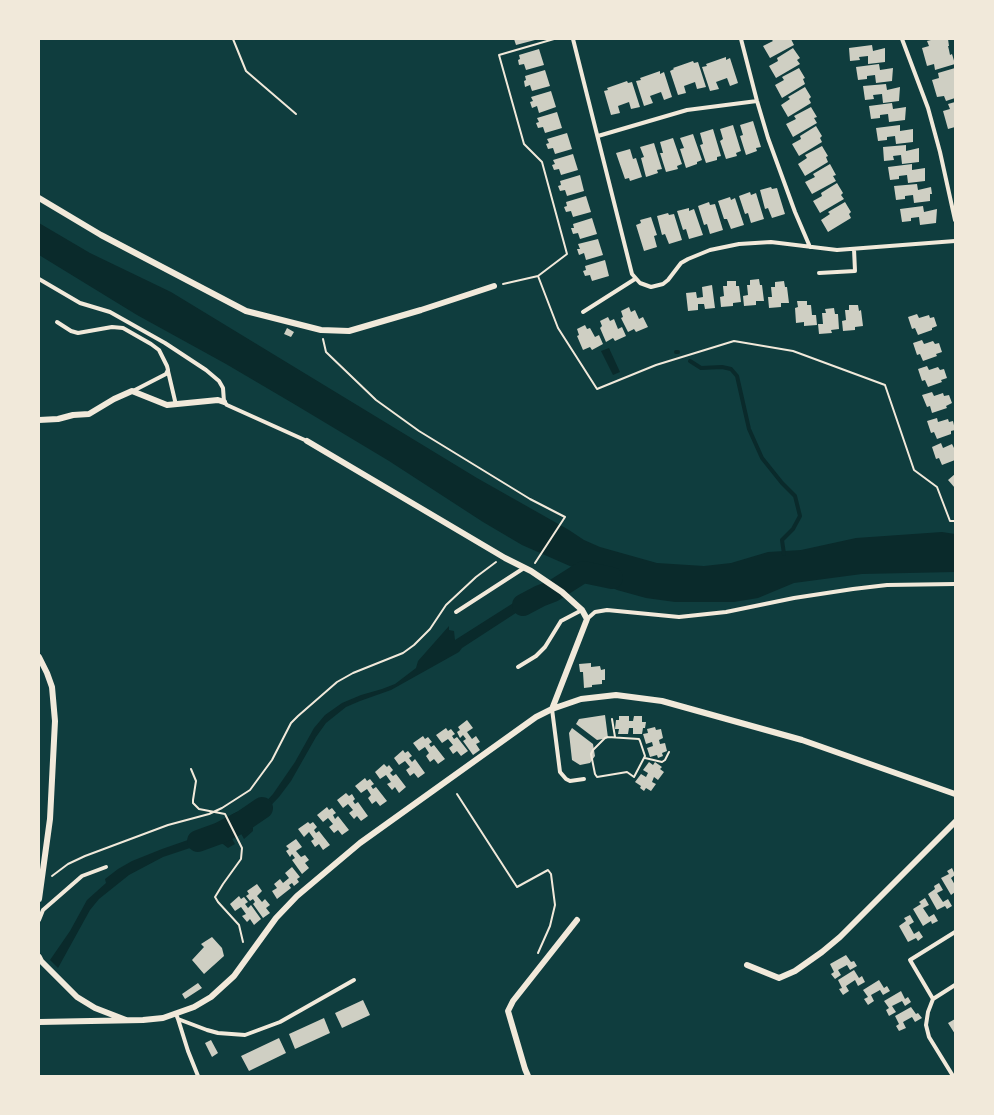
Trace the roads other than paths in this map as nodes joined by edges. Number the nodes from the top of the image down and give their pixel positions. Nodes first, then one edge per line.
1 (573, 39) edge
2 (741, 39) edge
3 (902, 39) edge
4 (757, 101) junction
5 (598, 136) junction
6 (39, 198) edge
7 (955, 220) edge
8 (955, 241) edge
9 (810, 247) junction
10 (854, 249) junction
11 (819, 273) dead end
12 (39, 279) edge
13 (635, 279) junction
14 (494, 286) road end
15 (582, 312) dead end
16 (57, 322) dead end
17 (168, 370) junction
18 (132, 391) junction
19 (224, 402) junction
20 (176, 405) junction
21 (39, 420) edge
22 (307, 441) joint
23 (524, 568) junction
24 (955, 584) edge
25 (582, 610) junction
26 (456, 612) dead end
27 (587, 619) junction
28 (39, 657) edge
29 (518, 667) dead end
30 (552, 709) junction
31 (584, 779) dead end
32 (955, 794) edge
33 (955, 822) edge
34 (106, 867) dead end
35 (39, 899) edge
36 (39, 920) edge
37 (577, 920) dead end
38 (955, 932) edge
39 (40, 959) edge
40 (747, 965) dead end
41 (354, 980) dead end
42 (955, 985) edge
43 (933, 999) junction
44 (177, 1016) junction
45 (129, 1021) junction
46 (39, 1022) edge
47 (198, 1076) edge
48 (528, 1076) edge
49 (953, 1076) edge

1 - 5 lane
2 - 4 lane
3 - 7 lane
4 - 5 lane
4 - 9 lane
5 - 13 lane
6 - 14 street
8 - 10 lane
9 - 10 lane
9 - 13 lane
10 - 11 lane
12 - 19 lane
13 - 15 lane
16 - 17 lane
17 - 18 lane
17 - 20 lane
18 - 20 street
18 - 21 street
19 - 20 street
19 - 22 lane
22 - 23 street
23 - 25 street
23 - 26 lane
24 - 27 lane
25 - 27 street
25 - 29 lane
27 - 30 street
28 - 35 street
30 - 31 lane
30 - 32 street
30 - 44 street
33 - 40 street
34 - 36 lane
37 - 48 street
38 - 43 lane
39 - 45 street
41 - 44 lane
42 - 43 lane
43 - 49 lane
44 - 45 street
44 - 47 lane
45 - 46 street

